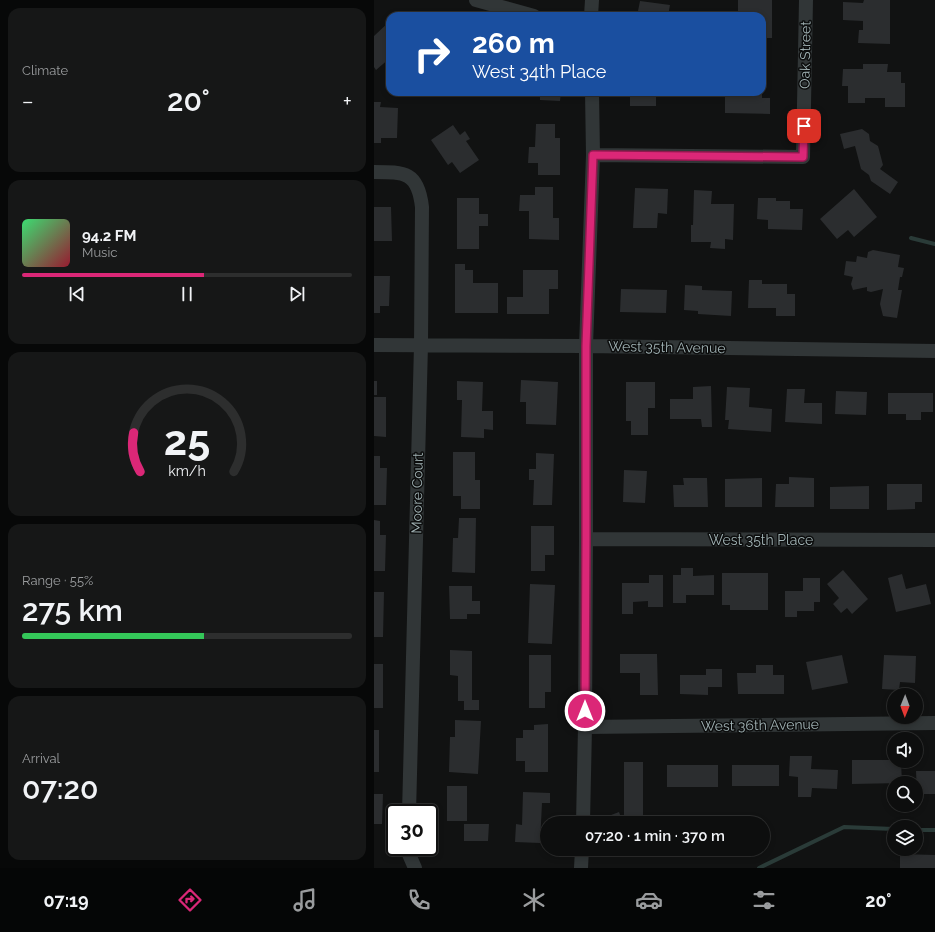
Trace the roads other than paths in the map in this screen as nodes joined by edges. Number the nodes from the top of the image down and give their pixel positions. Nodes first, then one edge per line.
1 (476, 0) edge
2 (592, 0) edge
3 (806, 0) edge
4 (520, 12) edge
5 (591, 12) edge
6 (592, 96) edge
7 (593, 155) junction
8 (374, 172) edge
9 (374, 345) edge
10 (421, 345) junction
11 (586, 346) junction
12 (935, 351) edge
13 (586, 539) junction
14 (935, 540) edge
15 (935, 722) edge
16 (585, 727) junction
17 (409, 804) edge
18 (583, 816) edge
19 (410, 856) edge
20 (582, 856) edge
21 (415, 868) edge
22 (581, 868) edge

1 - 4 street
2 - 5 street
3 - 7 street, Oak Street
6 - 7 street
7 - 11 street
8 - 10 street, Moore Court
9 - 10 street, West 35th Avenue
10 - 11 street, West 35th Avenue
10 - 17 street, Moore Court
11 - 12 street, West 35th Avenue
11 - 13 street
13 - 14 street, West 35th Place
13 - 16 street
15 - 16 street, West 36th Avenue
16 - 18 street
19 - 21 street
20 - 22 street

